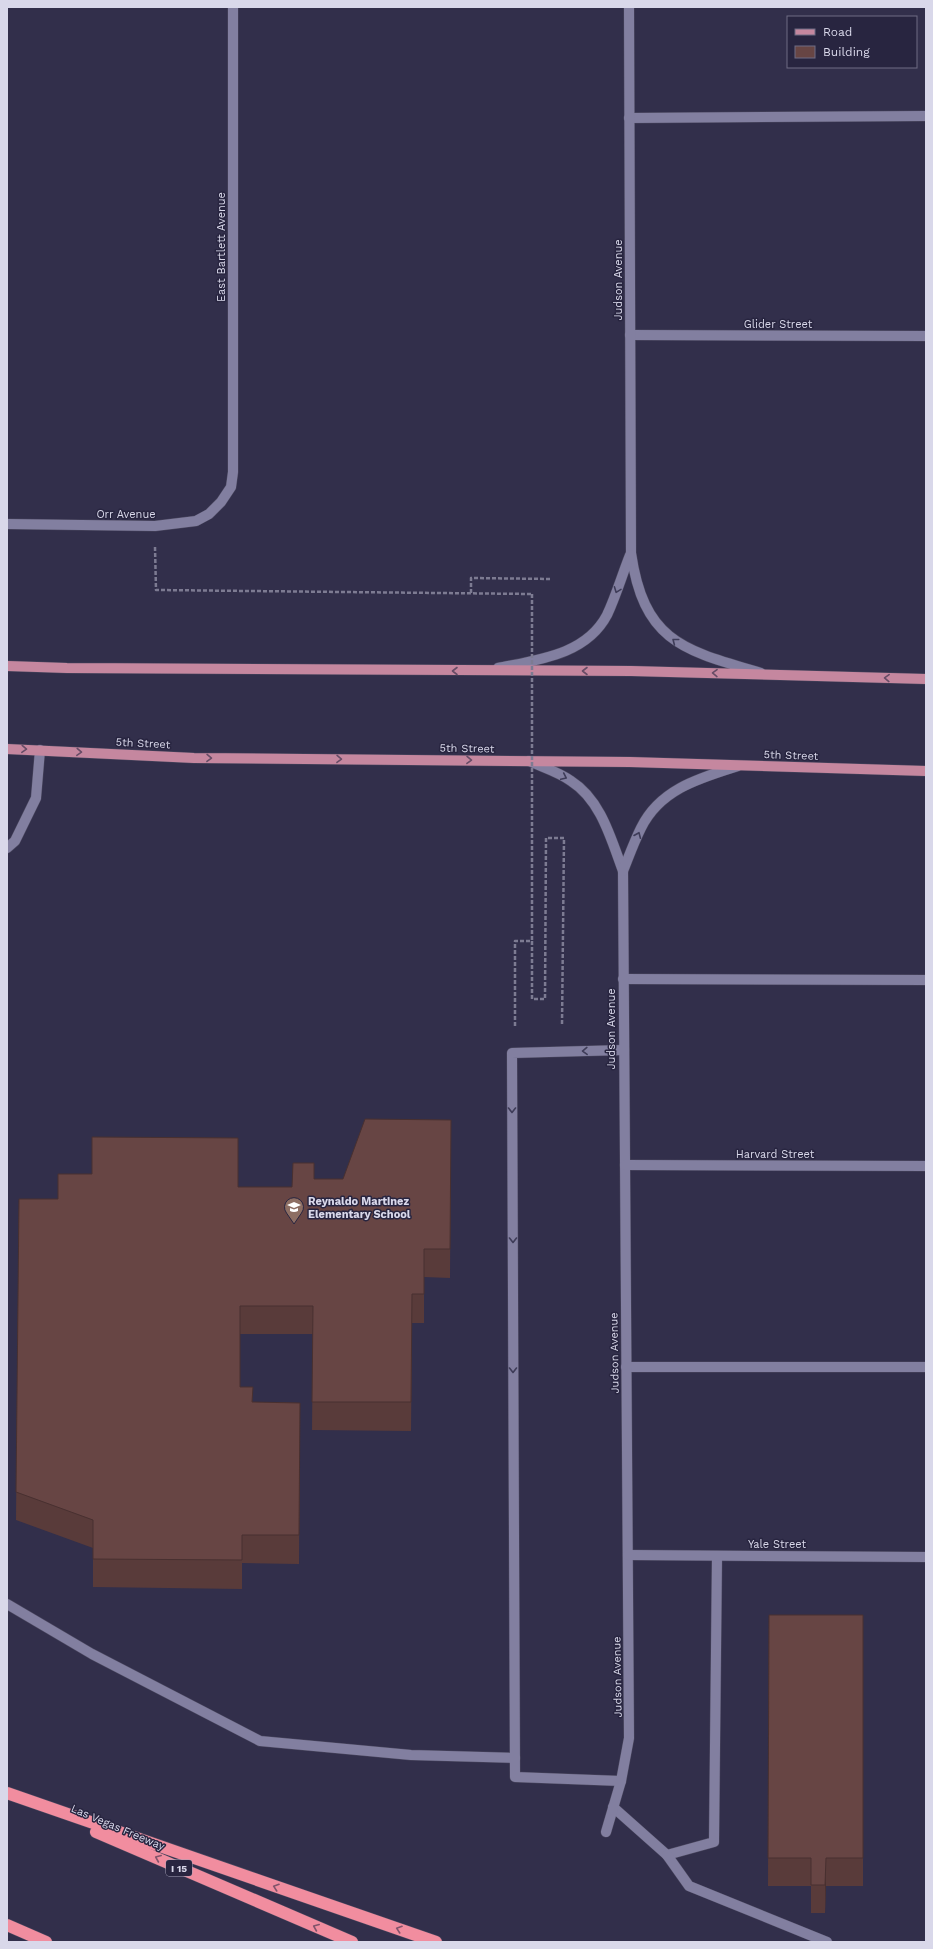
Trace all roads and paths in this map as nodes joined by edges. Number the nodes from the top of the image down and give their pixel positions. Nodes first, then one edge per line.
1 (233, 7) edge
2 (629, 7) edge
3 (926, 116) edge
4 (629, 118) junction
5 (630, 334) junction
6 (926, 336) edge
7 (231, 487) joint
8 (7, 524) edge
9 (155, 526) junction
10 (631, 553) junction
11 (550, 579) dead end
12 (471, 593) junction
13 (7, 666) edge
14 (483, 671) junction
15 (764, 674) junction
16 (926, 679) edge
17 (7, 749) edge
18 (40, 750) junction
19 (528, 761) junction
20 (741, 765) junction
21 (926, 771) edge
22 (7, 848) edge
23 (622, 870) junction
24 (532, 941) junction
25 (623, 979) junction
26 (926, 980) edge
27 (562, 1025) dead end
28 (515, 1026) dead end
29 (624, 1050) junction
30 (625, 1165) junction
31 (926, 1166) edge
32 (626, 1367) junction
33 (926, 1367) edge
34 (628, 1555) junction
35 (717, 1556) junction
36 (926, 1557) edge
37 (7, 1604) edge
38 (515, 1758) junction
39 (621, 1781) junction
40 (7, 1793) edge
41 (613, 1807) junction
42 (606, 1832) dead end
43 (667, 1855) junction
44 (7, 1925) edge
45 (46, 1942) edge
46 (352, 1942) edge
47 (436, 1942) edge
48 (827, 1942) edge

1 - 7 street, East Bartlett Avenue
2 - 4 street, Judson Avenue
3 - 4 street
4 - 5 street, Judson Avenue
5 - 6 street, Glider Street
5 - 10 street, Judson Avenue
7 - 9 street, Orr Avenue
8 - 9 street, Orr Avenue
9 - 12 path
10 -> 14 street, Judson Avenue
15 -> 10 street, Judson Avenue
11 - 12 path
12 - 24 path, bridge
14 -> 13 main road
15 -> 14 main road
16 -> 15 main road
17 -> 18 main road, 5th Street
18 -> 19 main road, 5th Street
18 - 22 street
19 - 20 main road, 5th Street
19 -> 23 street, Judson Avenue
20 - 21 main road, 5th Street
23 -> 20 street, Judson Avenue
23 - 25 street, Judson Avenue
24 - 27 path
24 - 28 path
25 - 26 street
25 - 29 street, Judson Avenue
29 - 30 street, Judson Avenue
29 -> 38 street
30 - 31 street, Harvard Street
30 - 32 street, Judson Avenue
32 - 33 street
32 - 34 street, Judson Avenue
34 - 35 street, Yale Street
34 - 39 street, Judson Avenue
35 - 36 street, Yale Street
35 - 43 street
37 - 38 street
38 - 39 street
39 - 41 street, Judson Avenue
46 -> 40 highway, Las Vegas Freeway / I 15
47 -> 40 highway
41 - 42 street, Judson Avenue
41 - 43 street
43 - 48 street
44 - 45 highway

